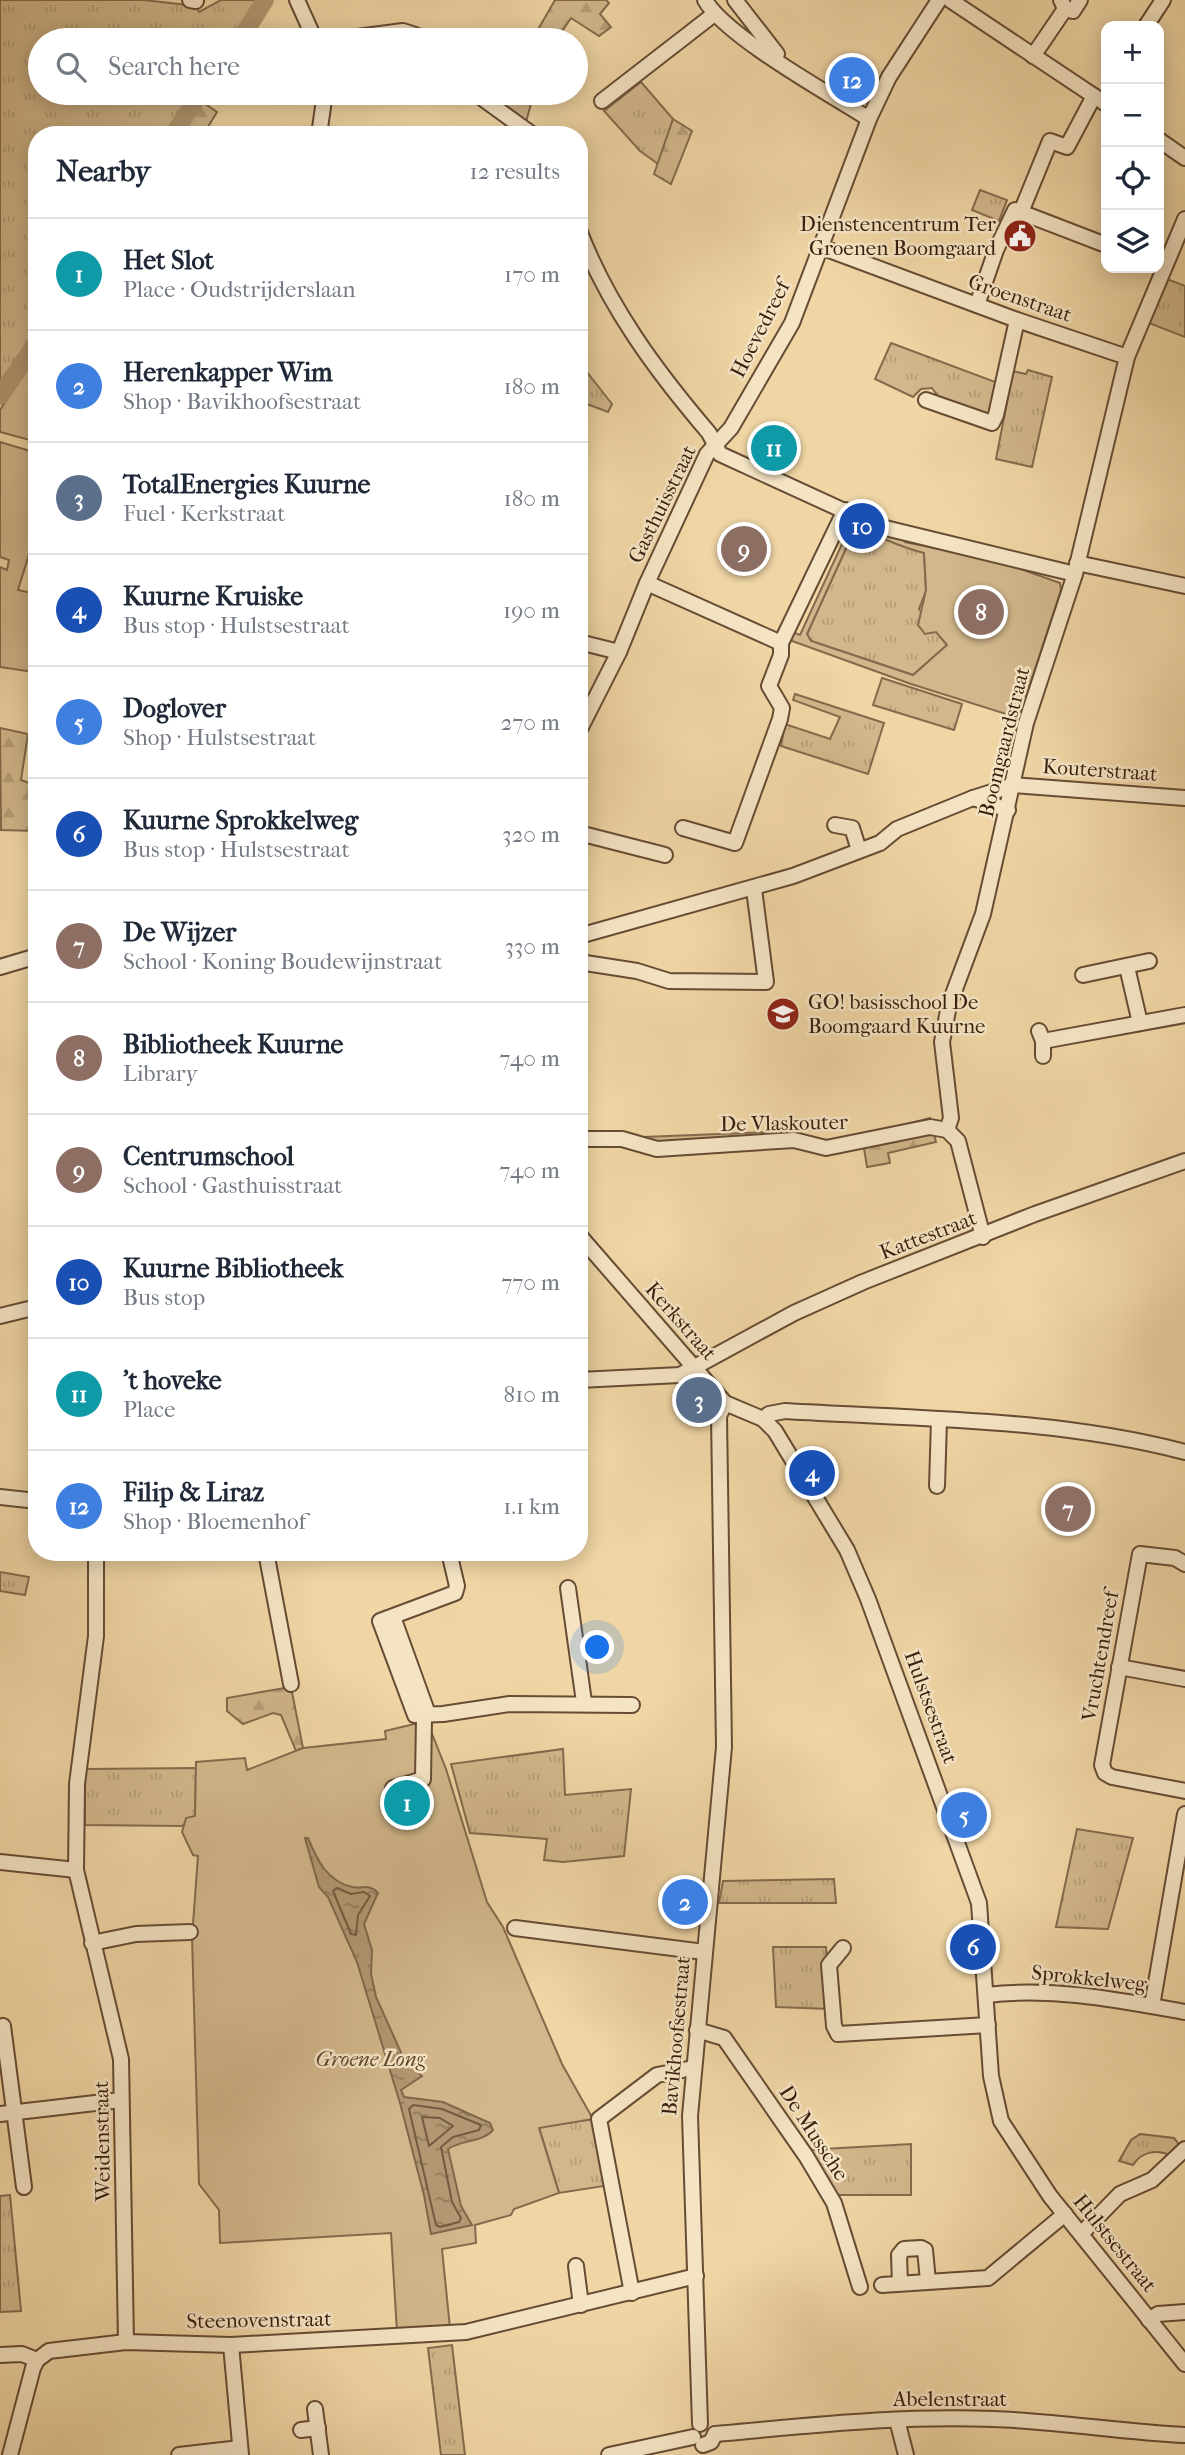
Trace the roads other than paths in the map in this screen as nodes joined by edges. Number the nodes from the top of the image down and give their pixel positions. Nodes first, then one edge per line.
1 (190, 0) edge
2 (296, 0) edge
3 (705, 0) edge
4 (735, 0) edge
5 (939, 0) edge
6 (950, 0) edge
7 (1080, 0) edge
8 (1163, 0) edge
9 (196, 1) edge
10 (1063, 5) edge
11 (713, 15) junction
12 (1149, 21) edge
13 (310, 28) edge
14 (1033, 56) junction
15 (791, 69) junction
16 (1101, 96) edge
17 (602, 101) dead end
18 (324, 105) edge
19 (492, 105) edge
20 (869, 119) junction
21 (320, 126) edge
22 (521, 126) edge
23 (1164, 143) edge
24 (1185, 158) edge
25 (1021, 212) junction
26 (1185, 219) edge
27 (1101, 243) edge
28 (821, 247) junction
29 (588, 254) edge
30 (1164, 260) edge
31 (1158, 273) edge
32 (977, 305) junction
33 (1017, 320) junction
34 (1127, 357) junction
35 (926, 400) dead end
36 (715, 445) junction
37 (845, 510) junction
38 (1076, 568) junction
39 (647, 583) junction
40 (1185, 586) edge
41 (781, 643) junction
42 (588, 644) edge
43 (619, 652) junction
44 (588, 713) edge
45 (1014, 785) junction
46 (973, 798) junction
47 (1185, 798) edge
48 (1008, 810) junction
49 (835, 825) dead end
50 (683, 828) dead end
51 (588, 835) edge
52 (859, 850) junction
53 (665, 855) dead end
54 (754, 888) junction
55 (588, 934) edge
56 (28, 959) edge
57 (1149, 961) dead end
58 (588, 963) edge
59 (0, 967) edge
60 (1127, 967) junction
61 (1083, 975) dead end
62 (1185, 1015) edge
63 (1140, 1023) junction
64 (1042, 1043) dead end
65 (947, 1130) junction
66 (588, 1139) edge
67 (1185, 1161) edge
68 (983, 1237) junction
69 (588, 1245) edge
70 (28, 1309) edge
71 (0, 1316) edge
72 (695, 1369) junction
73 (588, 1380) edge
74 (724, 1403) junction
75 (763, 1419) junction
76 (939, 1420) junction
77 (1185, 1452) edge
78 (937, 1486) dead end
79 (0, 1497) edge
80 (28, 1501) edge
81 (96, 1561) edge
82 (268, 1561) edge
83 (451, 1561) edge
84 (1185, 1564) edge
85 (568, 1588) dead end
86 (1119, 1667) junction
87 (1185, 1679) edge
88 (291, 1684) dead end
89 (584, 1702) junction
90 (632, 1705) dead end
91 (428, 1714) junction
92 (393, 1788) dead end
93 (1185, 1791) edge
94 (1185, 1814) edge
95 (0, 1862) edge
96 (76, 1870) junction
97 (514, 1928) dead end
98 (190, 1932) dead end
99 (92, 1943) junction
100 (843, 1948) dead end
101 (704, 1952) junction
102 (987, 1995) junction
103 (1152, 2006) junction
104 (1185, 2012) edge
105 (988, 2025) junction
106 (3, 2026) dead end
107 (697, 2030) junction
108 (693, 2068) junction
109 (121, 2100) junction
110 (7, 2113) edge
111 (1185, 2149) edge
112 (24, 2187) dead end
113 (1065, 2214) junction
114 (1082, 2233) junction
115 (576, 2266) dead end
116 (696, 2276) junction
117 (928, 2281) junction
118 (900, 2283) junction
119 (882, 2285) dead end
120 (860, 2287) dead end
121 (632, 2293) junction
122 (581, 2305) junction
123 (1185, 2312) edge
124 (1149, 2320) junction
125 (127, 2342) junction
126 (231, 2345) junction
127 (0, 2356) edge
128 (37, 2360) junction
129 (1185, 2364) edge
130 (315, 2409) dead end
131 (897, 2420) junction
132 (318, 2428) junction
133 (301, 2430) dead end
134 (1185, 2435) edge
135 (700, 2440) edge
136 (241, 2451) edge
137 (10, 2455) edge
138 (180, 2455) edge
139 (321, 2455) edge
140 (609, 2455) edge
141 (906, 2455) edge

1 - 9 street
2 - 13 street
3 - 11 street
4 - 15 street
5 - 20 street, Hoevedreef
6 - 14 street
7 - 10 street
8 - 12 street
10 - 14 street
11 - 15 street
11 - 17 street
14 - 16 street
15 - 20 street
16 - 25 street
18 - 21 street
19 - 22 street
20 - 28 street, Hoevedreef
23 - 24 street
25 - 27 street
25 - 32 street
26 - 30 street, Boomgaardstraat
28 - 32 street, Groenstraat
28 - 36 street, Hoevedreef
29 - 36 street
31 - 34 street, Boomgaardstraat
32 - 33 street, Groenstraat
33 - 34 street, Groenstraat
33 - 35 street
34 - 38 street, Boomgaardstraat
36 - 37 street
36 - 39 street, Gasthuisstraat
37 - 38 street
37 - 41 street
38 - 40 street
38 - 45 street, Boomgaardstraat
39 - 41 street, Gasthuisstraat
39 - 43 street, Gasthuisstraat
41 - 50 street
42 - 43 street
43 - 44 street, Gasthuisstraat
45 - 46 street, Kouterstraat
45 - 47 street, Kouterstraat
45 - 48 street, Boomgaardstraat
46 - 48 street
46 - 52 street, Kouterstraat
48 - 65 street, Boomgaardstraat
49 - 52 street
51 - 53 street
52 - 54 street, Kouterstraat
54 - 55 street, Kouterstraat
54 - 58 street
56 - 59 street
57 - 60 street
60 - 61 street
60 - 63 street
62 - 63 street
63 - 64 street
65 - 66 street, De Vlaskouter
65 - 68 street
67 - 68 street, Kattestraat
68 - 72 street, Kattestraat
69 - 72 street, Kerkstraat
70 - 71 street
72 - 73 street, Kattestraat
72 - 74 street, Kerkstraat
74 - 75 street, Kerkstraat
74 - 101 street, Bavikhoofsestraat
75 - 76 street
75 - 102 street, Hulstsestraat
76 - 77 street
76 - 78 street
79 - 80 street
81 - 96 street, Weidenstraat
82 - 88 street
83 - 91 street
84 - 86 street, Vruchtendreef
85 - 89 street
86 - 87 street
86 - 93 street, Vruchtendreef
89 - 90 street
89 - 91 street
91 - 92 street
94 - 103 street
95 - 96 street
96 - 99 street, Weidenstraat
97 - 101 street
98 - 99 street
99 - 109 street, Weidenstraat
100 - 105 street
101 - 107 street, Bavikhoofsestraat
102 - 103 street, Sprokkelweg
102 - 105 street, Hulstsestraat
103 - 104 street, Sprokkelweg
105 - 113 street, Hulstsestraat
106 - 110 street
107 - 108 street, Bavikhoofsestraat
107 - 120 street, De Mussche
108 - 116 street, Bavikhoofsestraat
108 - 121 street
109 - 110 street
109 - 125 street, Weidenstraat
110 - 112 street
111 - 114 street
113 - 114 street, Hulstsestraat
113 - 117 street
114 - 124 street, Hulstsestraat
115 - 122 street
116 - 121 street, Steenovenstraat
116 - 135 street, Bavikhoofsestraat
117 - 118 street
117 - 118 street
118 - 119 street
121 - 122 street, Steenovenstraat
122 - 126 street, Steenovenstraat
123 - 124 street, Hulstsestraat
124 - 129 street, Hulstsestraat
125 - 126 street, Steenovenstraat
125 - 128 street, Steenovenstraat
126 - 136 street
127 - 128 street
128 - 137 street
130 - 132 street
131 - 134 street, Abelenstraat
131 - 135 street, Abelenstraat
131 - 141 street
132 - 133 street
132 - 139 street
135 - 140 street
136 - 138 street

